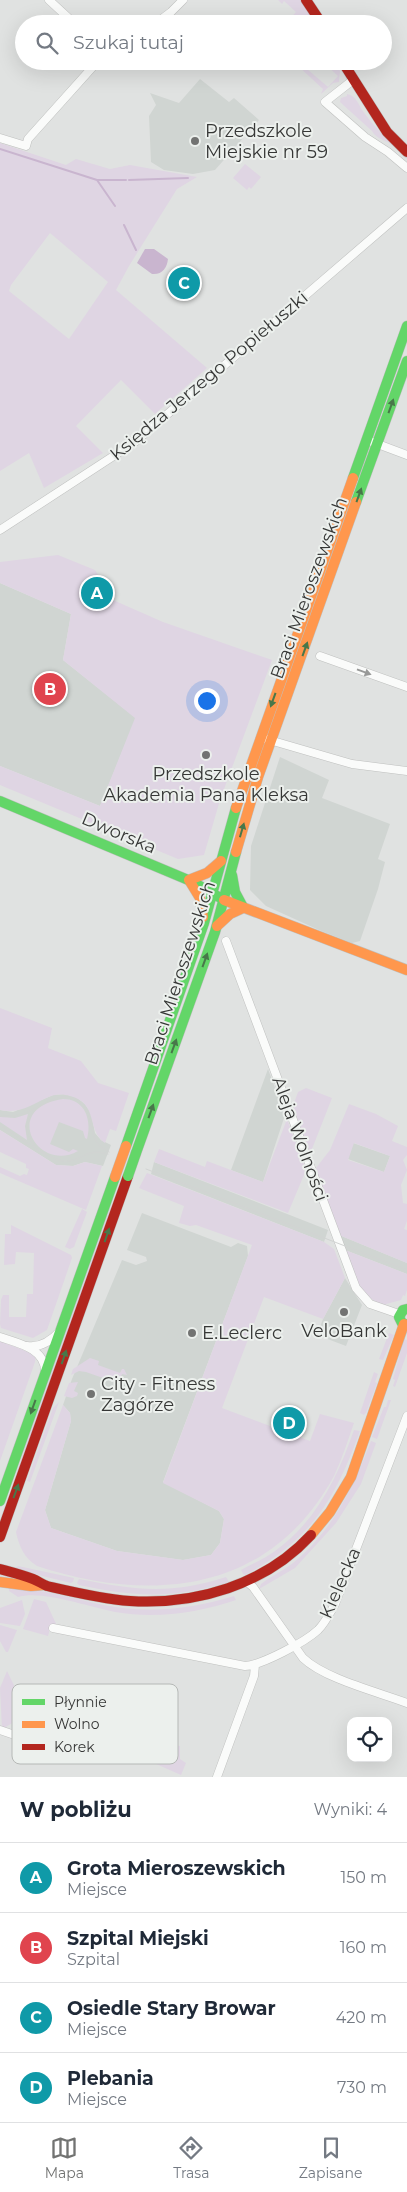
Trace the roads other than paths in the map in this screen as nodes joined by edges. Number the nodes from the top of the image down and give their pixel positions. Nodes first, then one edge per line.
1 (49, 0) edge
2 (183, 0) edge
3 (306, 0) edge
4 (65, 15) edge
5 (168, 15) edge
6 (316, 15) edge
7 (90, 70) edge
8 (347, 70) edge
9 (353, 80) junction
10 (0, 138) edge
11 (402, 143) edge
12 (407, 152) edge
13 (407, 168) edge
14 (407, 208) edge
15 (407, 326) edge
16 (407, 361) edge
17 (366, 440) junction
18 (377, 444) junction
19 (407, 455) edge
20 (0, 530) edge
21 (320, 656) dead end
22 (407, 687) edge
23 (260, 737) junction
24 (271, 741) junction
25 (407, 772) edge
26 (0, 801) edge
27 (220, 861) junction
28 (232, 864) junction
29 (189, 880) junction
30 (212, 893) junction
31 (223, 900) junction
32 (243, 908) junction
33 (204, 923) junction
34 (216, 926) junction
35 (226, 941) dead end
36 (407, 970) edge
37 (111, 1188) junction
38 (122, 1193) junction
39 (403, 1312) edge
40 (406, 1325) edge
41 (61, 1328) junction
42 (0, 1338) edge
43 (24, 1346) junction
44 (45, 1375) junction
45 (407, 1416) edge
46 (0, 1500) edge
47 (0, 1537) edge
48 (0, 1559) edge
49 (5, 1570) edge
50 (247, 1582) junction
51 (3, 1585) edge
52 (44, 1585) junction
53 (53, 1628) dead end
54 (294, 1645) junction
55 (255, 1665) junction
56 (407, 1703) edge
57 (0, 1730) edge
58 (12, 1734) edge
59 (217, 1777) edge

1 - 4 street
2 - 5 street
3 - 6 main road
7 - 10 street
8 - 9 main road
9 - 11 main road
9 - 13 street
11 - 12 main road
14 - 20 street, Księdza Jerzego Popiełuszki
15 - 17 main road, Braci Mieroszewskich
18 -> 16 main road, Braci Mieroszewskich
17 - 18 street
17 -> 23 main road, Braci Mieroszewskich
18 - 19 street
24 -> 18 main road, Braci Mieroszewskich
21 -> 22 street
23 - 24 street
23 - 27 main road, Braci Mieroszewskich
24 - 25 street
28 -> 24 main road, Braci Mieroszewskich
26 - 29 main road, Dworska
27 - 29 main road
27 - 30 main road, Braci Mieroszewskich
28 - 31 main road, Braci Mieroszewskich
28 - 32 main road
29 - 30 main road, Dworska
29 - 33 main road
30 - 31 main road, Dworska
30 - 33 main road, Braci Mieroszewskich
31 - 32 main road, Dworska
31 - 34 main road, Braci Mieroszewskich
32 - 34 main road
32 - 36 main road, Dworska
33 - 37 main road, Braci Mieroszewskich, bridge
38 -> 34 main road, Braci Mieroszewskich, bridge
35 - 39 street, Aleja Wolności
37 - 38 main road
37 - 41 main road, Braci Mieroszewskich
47 -> 38 main road, Braci Mieroszewskich
39 - 40 main road
40 - 50 main road
41 - 43 street
41 - 44 main road, Braci Mieroszewskich
42 - 43 street
43 - 44 street
44 -> 46 main road, Braci Mieroszewskich
45 - 54 street, Kielecka
48 - 49 main road
49 - 52 main road
50 - 52 main road
50 - 54 street
51 - 52 main road
53 - 55 street
54 - 55 street, Kielecka
54 - 56 street
55 - 59 street
57 - 58 street

